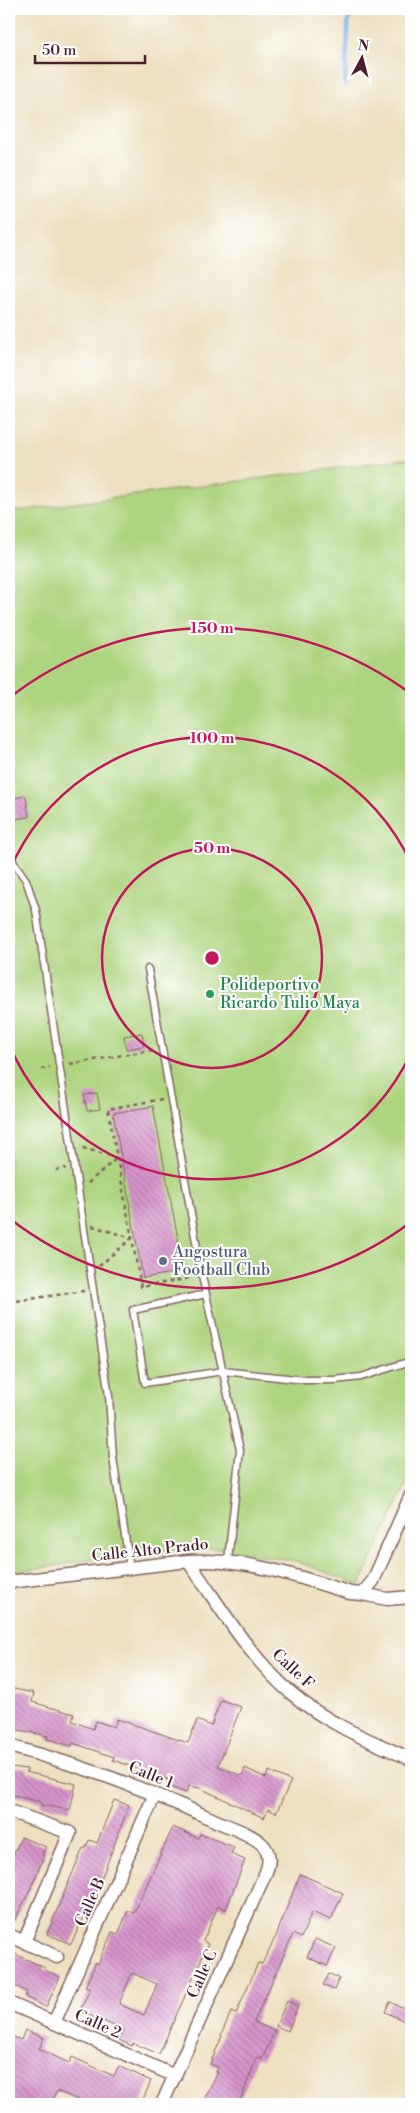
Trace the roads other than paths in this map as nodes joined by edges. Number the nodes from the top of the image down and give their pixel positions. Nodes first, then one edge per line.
1 (9, 856) edge
2 (148, 969) dead end
3 (206, 1294) junction
4 (411, 1361) edge
5 (223, 1371) junction
6 (411, 1495) edge
7 (188, 1561) junction
8 (228, 1561) junction
9 (130, 1568) junction
10 (9, 1582) edge
11 (356, 1593) junction
12 (411, 1597) edge
13 (9, 1746) edge
14 (411, 1759) edge
15 (155, 1794) junction
16 (9, 1812) edge
17 (269, 1857) joint
18 (9, 1935) edge
19 (24, 1942) junction
20 (57, 1957) dead end
21 (9, 2003) edge
22 (54, 2023) junction
23 (175, 2076) junction
24 (162, 2104) edge

1 - 9 lane
2 - 3 lane
3 - 5 lane
3 - 5 lane
4 - 5 lane
5 - 8 lane
6 - 11 street
7 - 8 street, Calle Alto Prado
7 - 9 street, Calle Alto Prado
7 - 14 street, Calle F
8 - 11 street, Calle Alto Prado
9 - 10 street, Calle Alto Prado
11 - 12 street, Calle Alto Prado
13 - 15 street, Calle 1
15 - 17 street, Calle 1
15 - 22 street, Calle B
16 - 19 street
17 - 23 street, Calle C
18 - 19 street
19 - 20 street
21 - 22 street, Calle 2
22 - 23 street, Calle 2
23 - 24 street, Calle C

